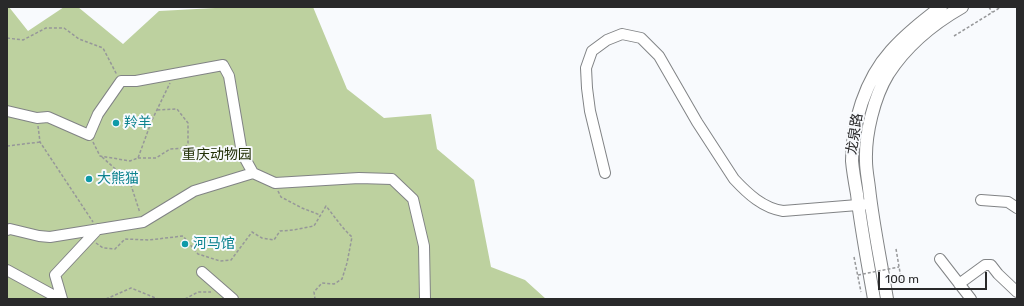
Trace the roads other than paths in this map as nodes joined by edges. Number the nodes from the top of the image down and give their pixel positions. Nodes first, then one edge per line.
1 (962, 7) edge
2 (968, 7) edge
3 (942, 12) edge
4 (7, 111) edge
5 (254, 173) junction
6 (605, 173) dead end
7 (981, 200) dead end
8 (870, 204) junction
9 (858, 205) junction
10 (1017, 208) edge
11 (98, 229) junction
12 (7, 230) edge
13 (940, 259) dead end
14 (7, 270) edge
15 (202, 272) dead end
16 (959, 284) junction
17 (1017, 292) edge
18 (61, 299) edge
19 (233, 299) edge
20 (425, 299) edge
21 (874, 299) edge
22 (887, 299) edge
23 (971, 299) edge

1 - 3 main road, 龙泉路
2 - 3 street
3 - 8 main road, 龙泉路
3 - 9 main road, 龙泉路
4 - 5 street
5 - 11 street
5 - 20 street
6 - 9 street
7 - 10 street
8 - 9 street
8 - 22 main road, 龙泉路
9 - 21 main road, 龙泉路
11 - 12 street
11 - 18 street
13 - 16 street
14 - 18 street
15 - 19 street
16 - 17 street
16 - 23 street

